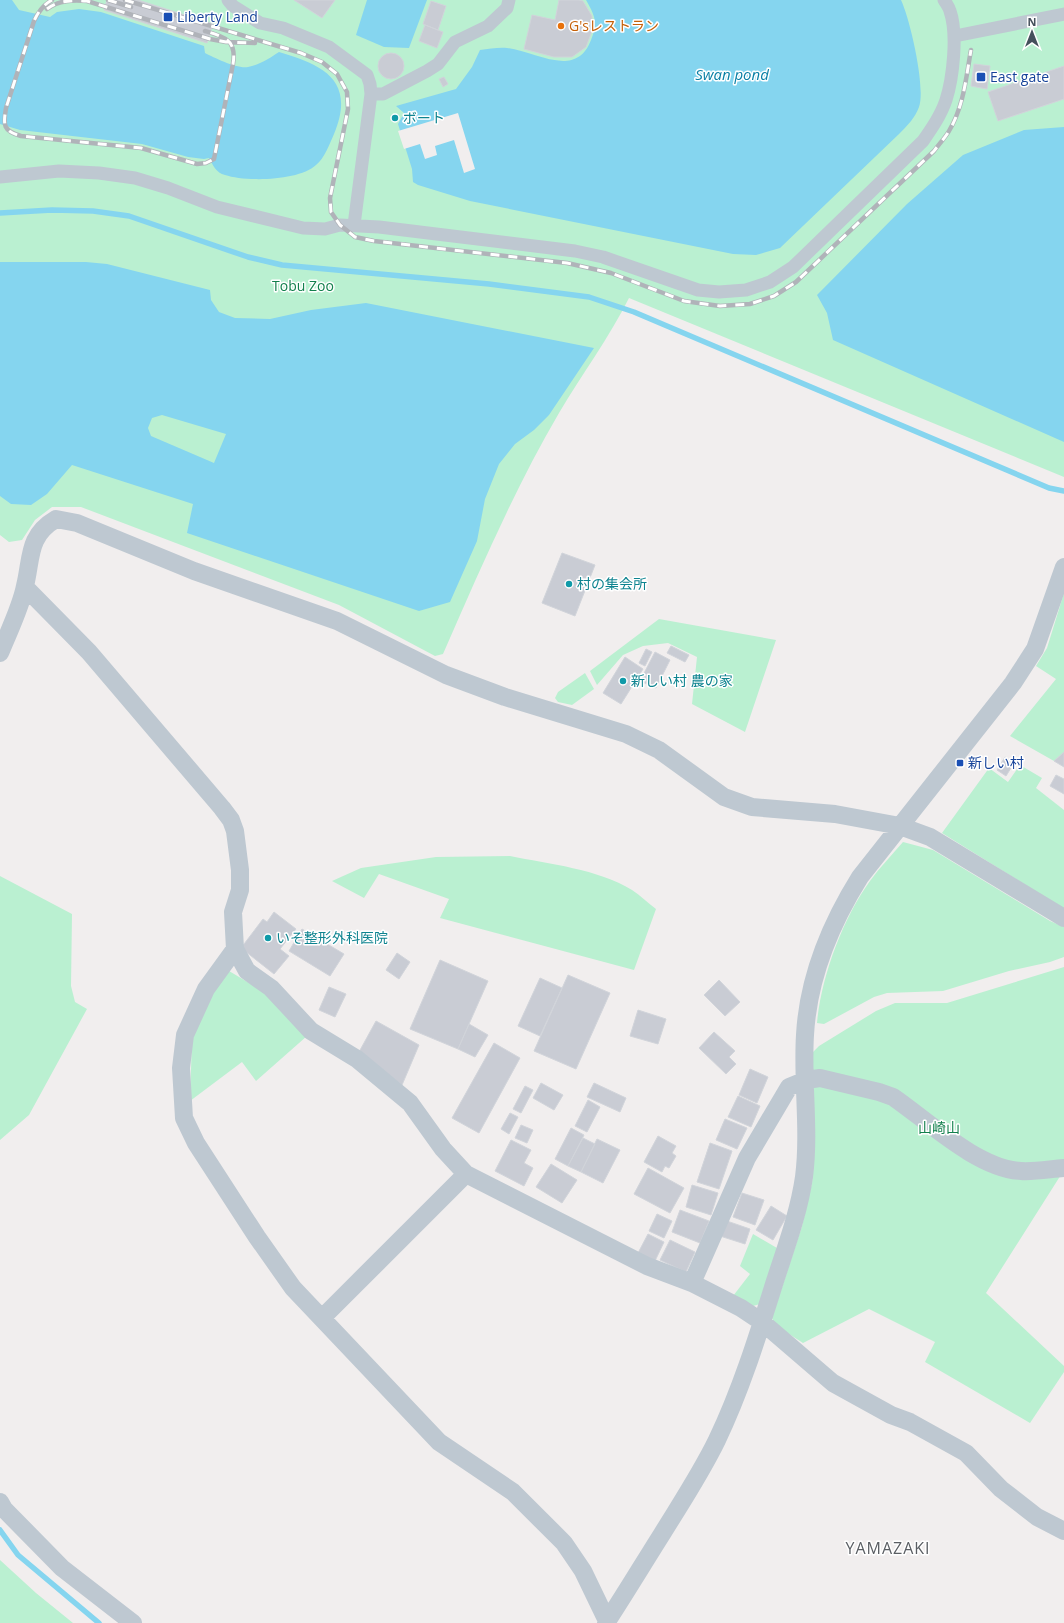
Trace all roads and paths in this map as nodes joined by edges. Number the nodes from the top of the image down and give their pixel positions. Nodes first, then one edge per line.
1 (228, 0) edge
2 (509, 0) edge
3 (944, 0) edge
4 (1064, 14) edge
5 (955, 36) junction
6 (370, 94) junction
7 (0, 178) edge
8 (354, 225) junction
9 (1064, 568) edge
10 (25, 587) junction
11 (0, 653) edge
12 (900, 826) junction
13 (1064, 918) edge
14 (235, 949) junction
15 (806, 1080) junction
16 (1064, 1168) edge
17 (466, 1174) junction
18 (692, 1283) junction
19 (322, 1318) junction
20 (762, 1322) junction
21 (0, 1502) edge
22 (1064, 1531) edge
23 (607, 1622) edge
24 (133, 1623) edge

1 - 6 street
2 - 6 street
3 - 5 street
4 - 5 street
5 - 8 street
6 - 8 street
7 - 8 street
9 - 12 street
10 - 11 street
10 - 12 street
10 - 14 street
12 - 13 street
12 - 15 street
14 - 17 street
14 - 19 street
15 - 16 street
15 - 18 street
15 - 20 street
17 - 18 street
17 - 19 street
18 - 20 street
19 - 23 street
20 - 22 street
20 - 23 street
21 - 24 street

